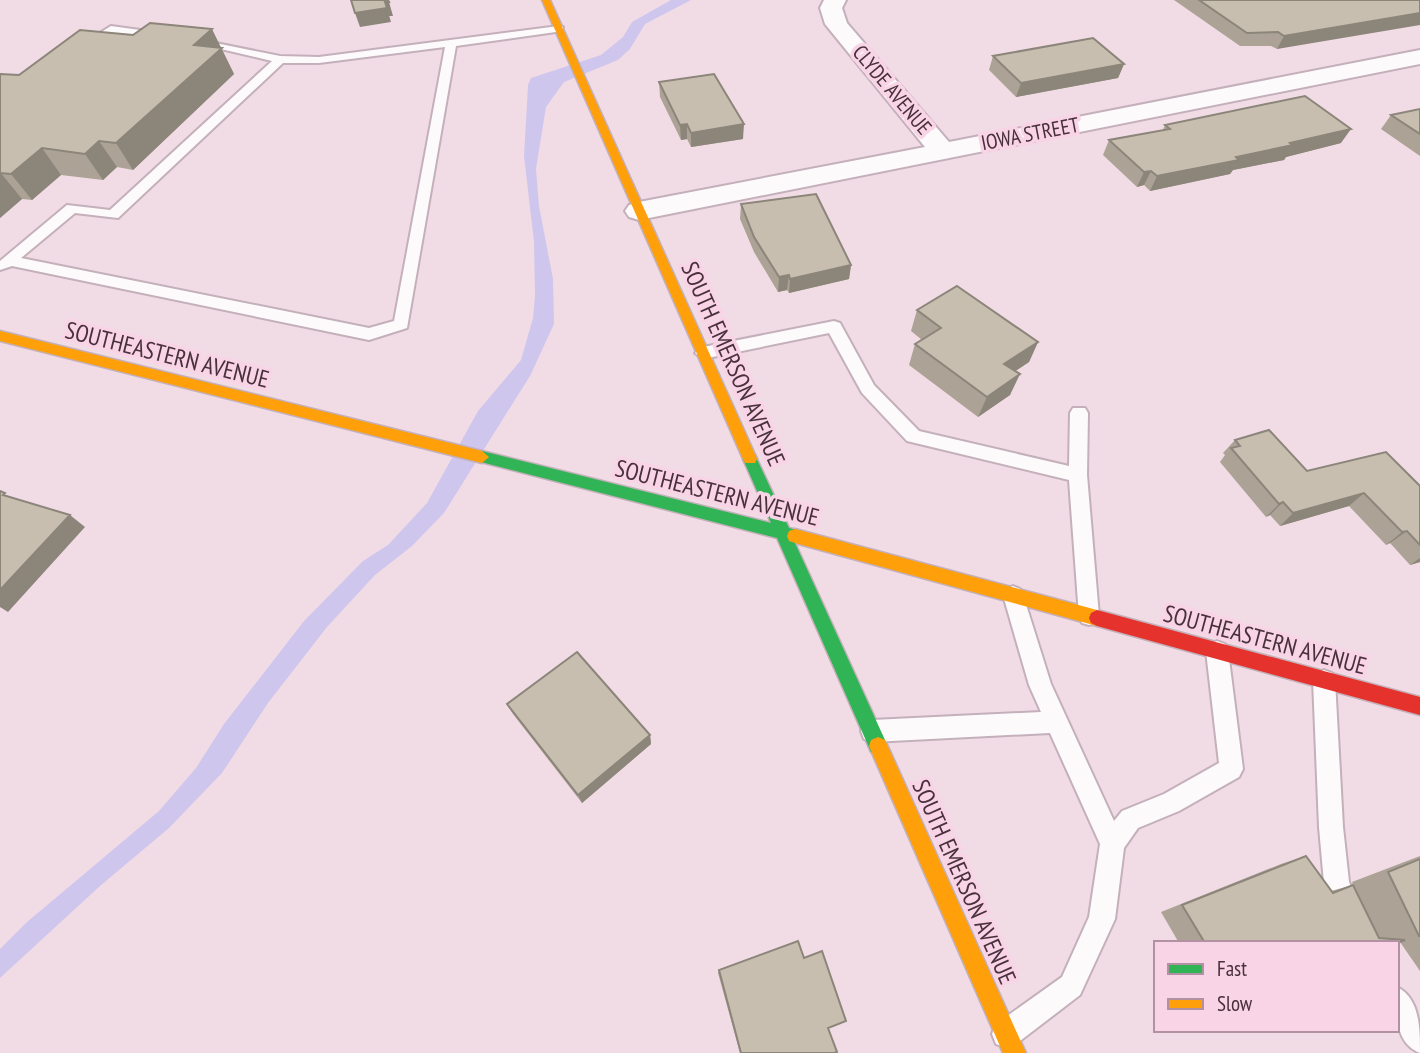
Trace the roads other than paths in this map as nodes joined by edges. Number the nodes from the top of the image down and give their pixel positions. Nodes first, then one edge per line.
1 (547, 0) edge
2 (835, 0) edge
3 (559, 29) junction
4 (451, 43) junction
5 (78, 52) edge
6 (280, 59) junction
7 (1416, 61) edge
8 (943, 151) junction
9 (639, 211) junction
10 (7, 258) edge
11 (0, 336) edge
12 (703, 353) junction
13 (1079, 413) dead end
14 (1078, 475) junction
15 (785, 533) junction
16 (1013, 595) junction
17 (1089, 616) junction
18 (1217, 651) junction
19 (1324, 680) junction
20 (1420, 706) edge
21 (1056, 722) junction
22 (872, 731) junction
23 (1112, 845) junction
24 (1363, 941) edge
25 (1399, 1003) edge
26 (1420, 1039) edge
27 (1010, 1043) edge

1 - 3 main road, SOUTH EMERSON AVENUE
2 - 8 street, CLYDE AVENUE
3 - 4 lane
3 - 9 main road, SOUTH EMERSON AVENUE
4 - 6 lane
4 - 10 lane
5 - 6 lane
6 - 10 lane
7 - 8 street, IOWA STREET
8 - 9 street, IOWA STREET
9 - 12 main road, SOUTH EMERSON AVENUE
11 - 15 main road, SOUTHEASTERN AVENUE
12 - 14 lane
12 - 15 main road, SOUTH EMERSON AVENUE
13 - 14 lane
14 - 17 lane
15 - 16 main road, SOUTHEASTERN AVENUE
15 - 22 main road, SOUTH EMERSON AVENUE
16 - 17 main road, SOUTHEASTERN AVENUE
16 - 21 lane
17 - 18 main road, SOUTHEASTERN AVENUE
18 - 19 main road, SOUTHEASTERN AVENUE
18 - 23 lane
19 - 20 main road, SOUTHEASTERN AVENUE
19 - 24 lane
21 - 22 lane
21 - 23 lane
22 - 27 main road, SOUTH EMERSON AVENUE
23 - 27 lane
25 - 26 lane

